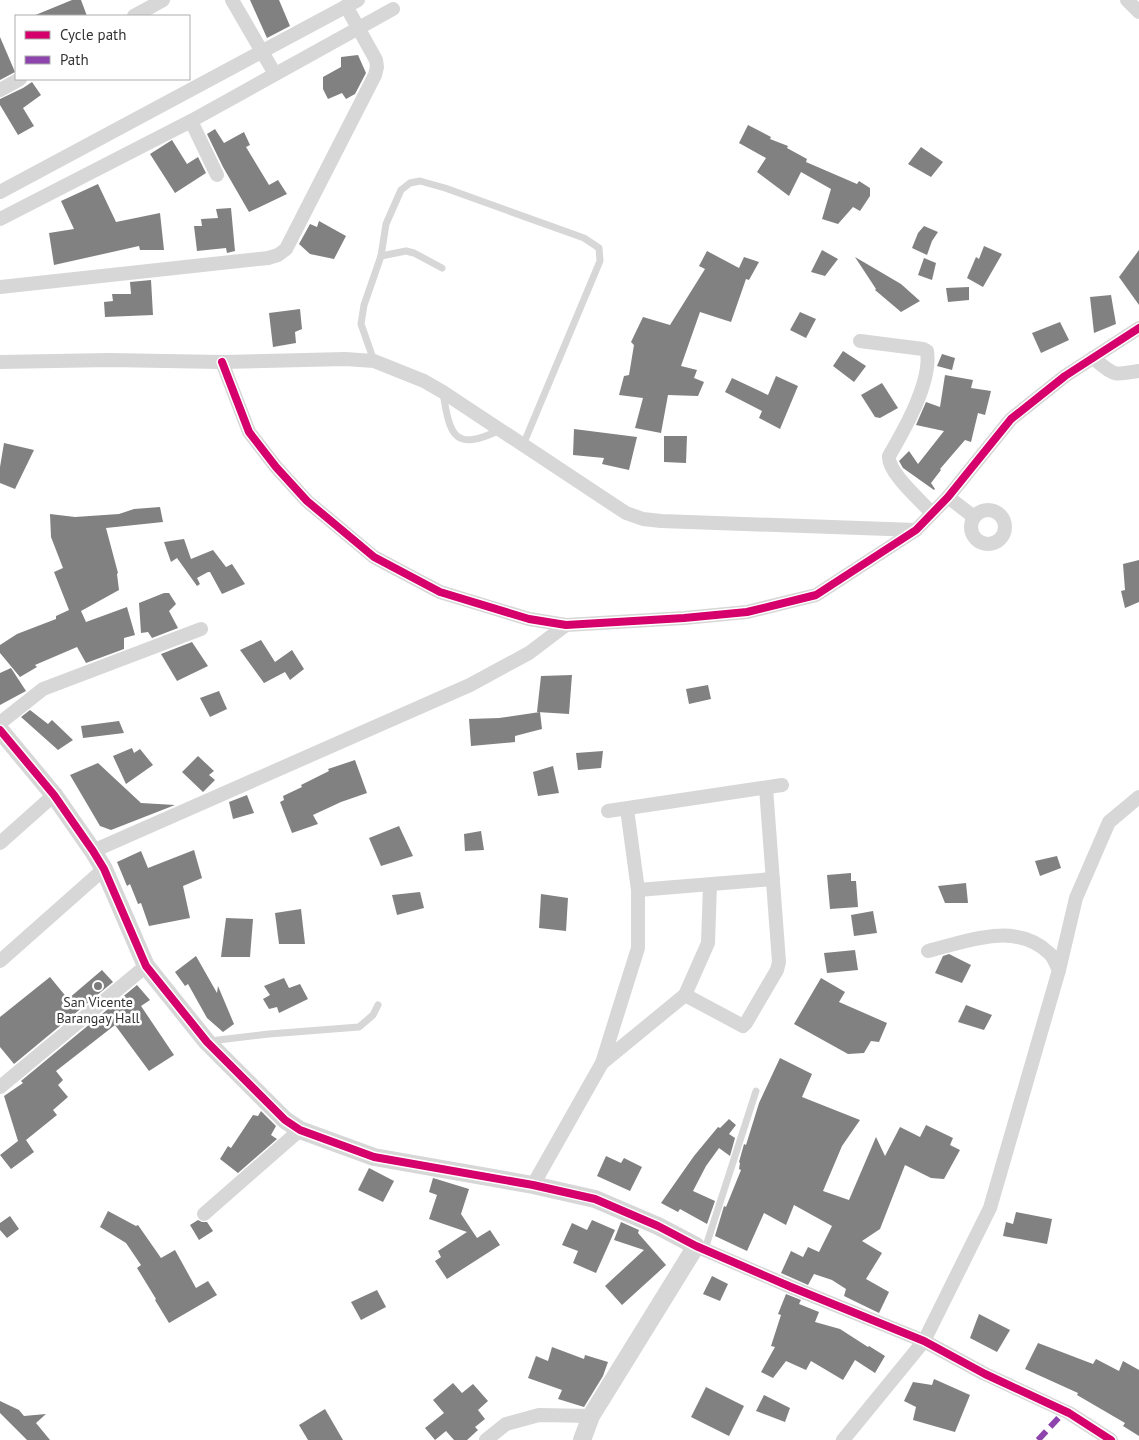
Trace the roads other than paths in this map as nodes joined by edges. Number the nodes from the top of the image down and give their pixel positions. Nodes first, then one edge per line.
1 (164, 0) edge
2 (232, 0) edge
3 (1127, 0) edge
4 (352, 3) edge
5 (393, 8) dead end
6 (1139, 12) edge
7 (136, 15) edge
8 (359, 28) junction
9 (262, 52) junction
10 (275, 74) junction
11 (18, 80) edge
12 (0, 90) edge
13 (191, 121) junction
14 (217, 175) dead end
15 (0, 192) edge
16 (0, 219) edge
17 (381, 256) junction
18 (442, 268) dead end
19 (0, 286) edge
20 (1139, 328) edge
21 (860, 341) dead end
22 (1093, 358) junction
23 (374, 361) junction
24 (0, 362) edge
25 (222, 362) junction
26 (1139, 371) edge
27 (443, 392) junction
28 (500, 430) junction
29 (523, 445) junction
30 (948, 497) junction
31 (932, 513) junction
32 (974, 517) dead end
33 (916, 530) junction
34 (566, 625) junction
35 (201, 629) dead end
36 (0, 723) edge
37 (0, 730) edge
38 (782, 785) dead end
39 (766, 788) junction
40 (54, 795) junction
41 (1139, 797) edge
42 (627, 809) junction
43 (608, 811) dead end
44 (0, 843) edge
45 (94, 851) junction
46 (104, 869) junction
47 (773, 879) junction
48 (710, 885) junction
49 (638, 890) junction
50 (928, 951) dead end
51 (0, 961) edge
52 (146, 966) junction
53 (1060, 970) junction
54 (685, 996) junction
55 (378, 1005) dead end
56 (207, 1042) junction
57 (602, 1063) junction
58 (0, 1087) edge
59 (756, 1091) dead end
60 (300, 1130) junction
61 (533, 1185) junction
62 (204, 1214) dead end
63 (701, 1248) junction
64 (924, 1341) junction
65 (591, 1416) junction
66 (486, 1440) edge
67 (582, 1440) edge
68 (843, 1440) edge
69 (1111, 1440) edge

1 - 7 street
2 - 9 street
3 - 6 street
4 - 8 street
4 - 9 street
5 - 8 street
8 - 10 street
8 - 19 street
9 - 10 street
9 - 15 street
10 - 13 street
11 - 12 street
13 - 14 street
13 - 16 street
17 - 18 lane
17 - 23 lane
17 - 29 lane
20 - 22 street
21 - 31 street
22 - 26 street
22 - 30 street
23 - 25 street
23 - 27 street
24 - 25 street
25 - 34 street
27 - 28 street
27 - 28 lane
28 - 29 street
29 - 33 street
30 - 31 street
30 - 32 street
31 - 33 street
33 - 34 street
34 - 45 street
35 - 36 street
37 - 40 street
38 - 39 street
39 - 42 street
39 - 47 street
40 - 44 street
40 - 45 street
41 - 53 street
42 - 43 street
42 - 49 street
45 - 46 street
46 - 51 street
46 - 52 street
47 - 48 street
47 - 54 street
48 - 49 street
48 - 54 street
49 - 57 street
50 - 53 street
52 - 56 street
52 - 58 street
53 - 64 street
54 - 57 street
55 - 56 lane
56 - 60 street
57 - 61 street
59 - 63 lane
60 - 61 street
60 - 62 street
61 - 63 street
63 - 64 street
63 - 65 street
64 - 68 street
64 - 69 street
65 - 66 street
65 - 67 street

